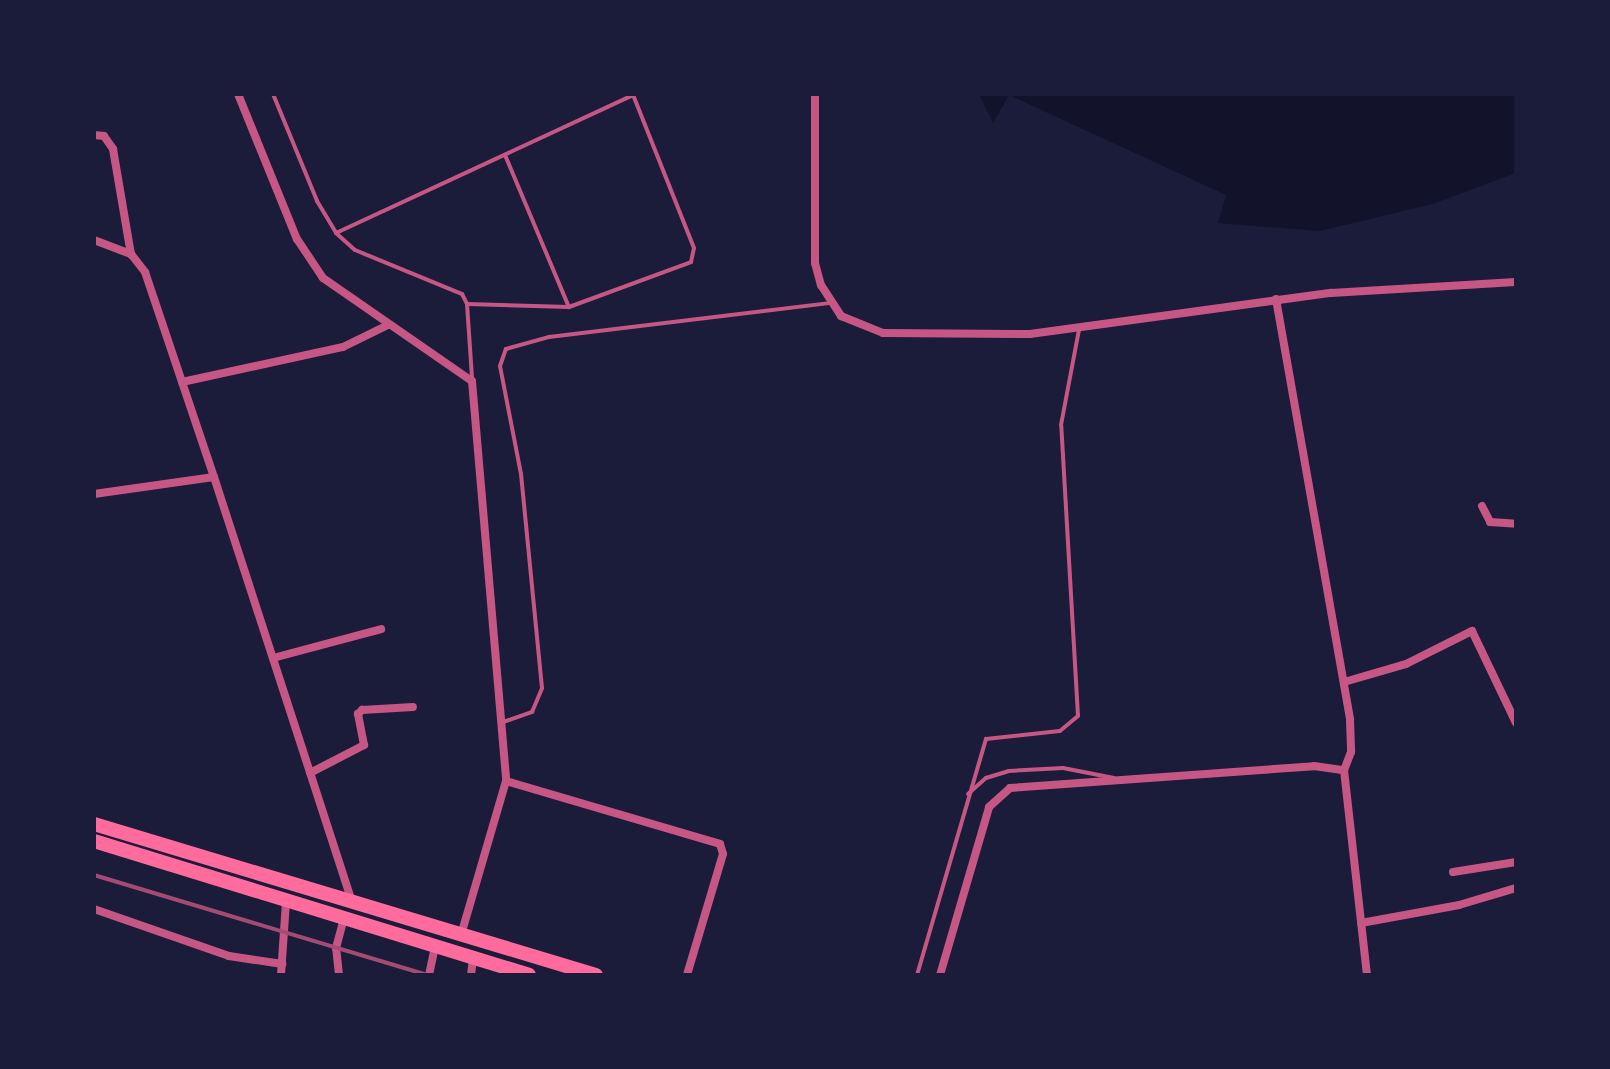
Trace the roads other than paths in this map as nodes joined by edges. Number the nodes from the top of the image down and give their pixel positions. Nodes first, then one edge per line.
1 (238, 94) edge
2 (273, 94) edge
3 (815, 94) edge
4 (635, 95) edge
5 (94, 135) edge
6 (505, 155) junction
7 (336, 233) junction
8 (94, 240) edge
9 (131, 254) junction
10 (1516, 282) edge
11 (1276, 299) junction
12 (829, 303) junction
13 (467, 304) junction
14 (569, 307) junction
15 (388, 325) junction
16 (1080, 328) junction
17 (472, 381) junction
18 (182, 382) junction
19 (214, 477) junction
20 (94, 494) edge
21 (1482, 506) dead end
22 (1516, 524) edge
23 (381, 629) dead end
24 (273, 658) junction
25 (1344, 682) junction
26 (413, 707) dead end
27 (503, 722) junction
28 (1516, 723) edge
29 (1344, 770) junction
30 (310, 773) junction
31 (1114, 778) junction
32 (506, 781) junction
33 (966, 795) junction
34 (94, 824) edge
35 (94, 841) edge
36 (1516, 862) edge
37 (1453, 872) dead end
38 (1516, 888) edge
39 (286, 901) junction
40 (352, 902) junction
41 (94, 909) edge
42 (344, 918) junction
43 (1361, 923) junction
44 (461, 935) junction
45 (435, 946) junction
46 (473, 958) junction
47 (282, 964) junction
48 (281, 975) edge
49 (339, 975) edge
50 (429, 975) edge
51 (471, 975) edge
52 (529, 975) edge
53 (596, 975) edge
54 (687, 975) edge
55 (917, 975) edge
56 (940, 975) edge
57 (1367, 975) edge

1 - 15 street
2 - 7 lane
3 - 12 street
4 - 6 lane
4 - 14 lane
5 - 9 street
6 - 7 lane
6 - 14 lane
7 - 13 lane
8 - 9 street
9 - 18 street
10 - 11 street
11 - 16 street
11 - 25 street
12 - 16 street
12 - 27 lane
13 - 14 lane
13 - 17 lane
15 - 17 street
15 - 18 street
16 - 33 lane
17 - 27 street
18 - 19 street
19 - 20 street
19 - 24 street
21 - 22 street
23 - 24 street
24 - 30 street
25 - 28 street
25 - 29 street
26 - 30 street
27 - 32 street
29 - 31 street
29 - 43 street
30 - 40 street
31 - 33 lane
31 - 56 street
32 - 44 street
32 - 54 street
33 - 55 lane
34 - 40 highway
35 - 39 highway
36 - 37 street
38 - 43 street
39 - 42 highway
39 - 47 street
40 - 44 highway
41 - 47 street
42 - 45 highway
42 - 49 street
43 - 57 street
44 - 53 highway
45 - 46 highway
45 - 50 street
46 - 51 street
46 - 52 highway
47 - 48 street

